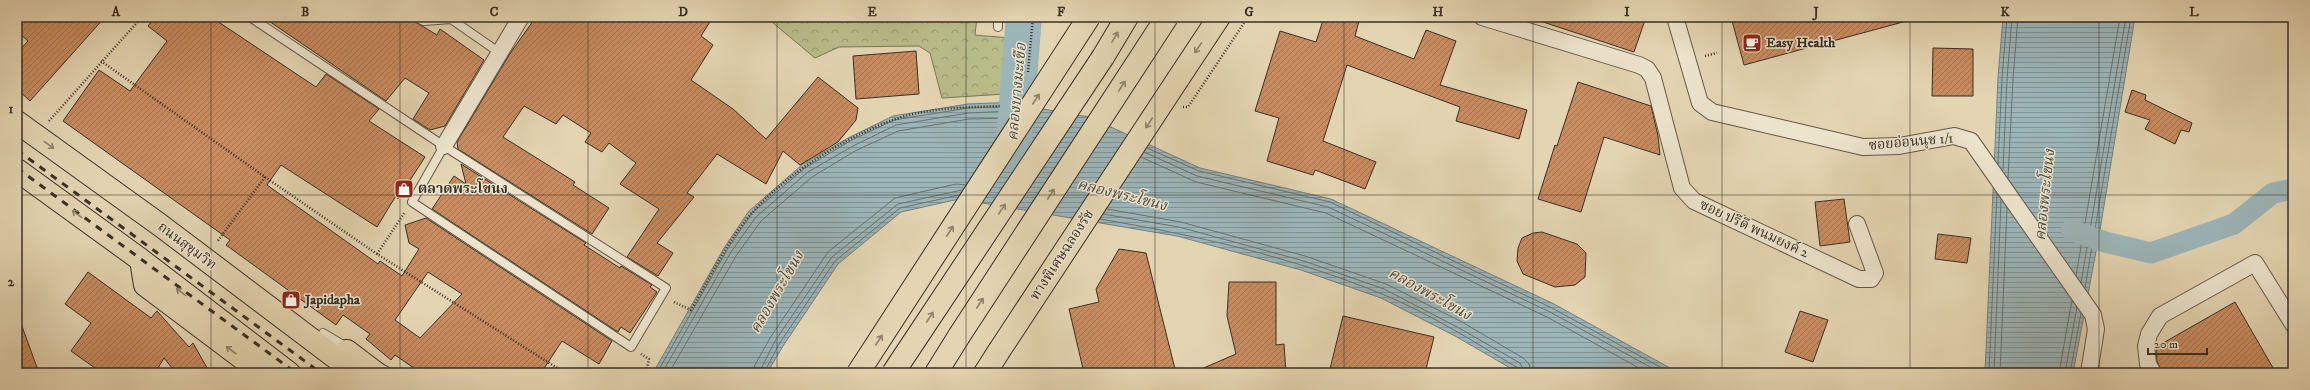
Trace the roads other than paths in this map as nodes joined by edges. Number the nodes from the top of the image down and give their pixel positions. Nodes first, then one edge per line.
1 (250, 17) edge
2 (415, 17) edge
3 (521, 17) edge
4 (998, 17) edge
5 (1089, 17) edge
6 (1127, 17) edge
7 (1167, 17) edge
8 (1218, 17) edge
9 (1482, 17) edge
10 (1675, 17) edge
11 (450, 18) edge
12 (998, 27) dead end
13 (500, 53) junction
14 (17, 122) edge
15 (444, 146) junction
16 (18, 172) edge
17 (1857, 224) dead end
18 (160, 225) junction
19 (141, 260) junction
20 (2293, 324) edge
21 (323, 333) junction
22 (999, 351) junction
23 (262, 373) edge
24 (289, 373) edge
25 (356, 373) edge
26 (376, 373) edge
27 (390, 373) edge
28 (858, 373) edge
29 (893, 373) edge
30 (936, 373) edge
31 (985, 373) edge
32 (990, 373) edge
33 (2089, 373) edge
34 (2153, 373) edge

1 - 15 lane
2 - 11 lane
3 - 13 street
4 - 12 lane
28 -> 5 main road, bridge
29 -> 6 main road, bridge
30 -> 7 main road, bridge
8 -> 22 main road, ทางพิเศษฉลองรัช, bridge
9 - 17 street, ซอย ปรีดี พนมยงค์ 2
10 - 33 street, ซอยอ่อนนุช 1/1
11 - 13 lane
13 - 15 street
14 -> 18 main road, ถนนสุขุมวิท
15 - 15 lane
19 -> 16 main road
18 - 21 main road
18 - 25 main road, ถนนสุขุมวิท
23 -> 19 main road
24 -> 19 main road
20 - 34 street
21 - 26 main road
21 - 27 lane
22 - 31 main road, ทางพิเศษฉลองรัช
22 - 32 main road

